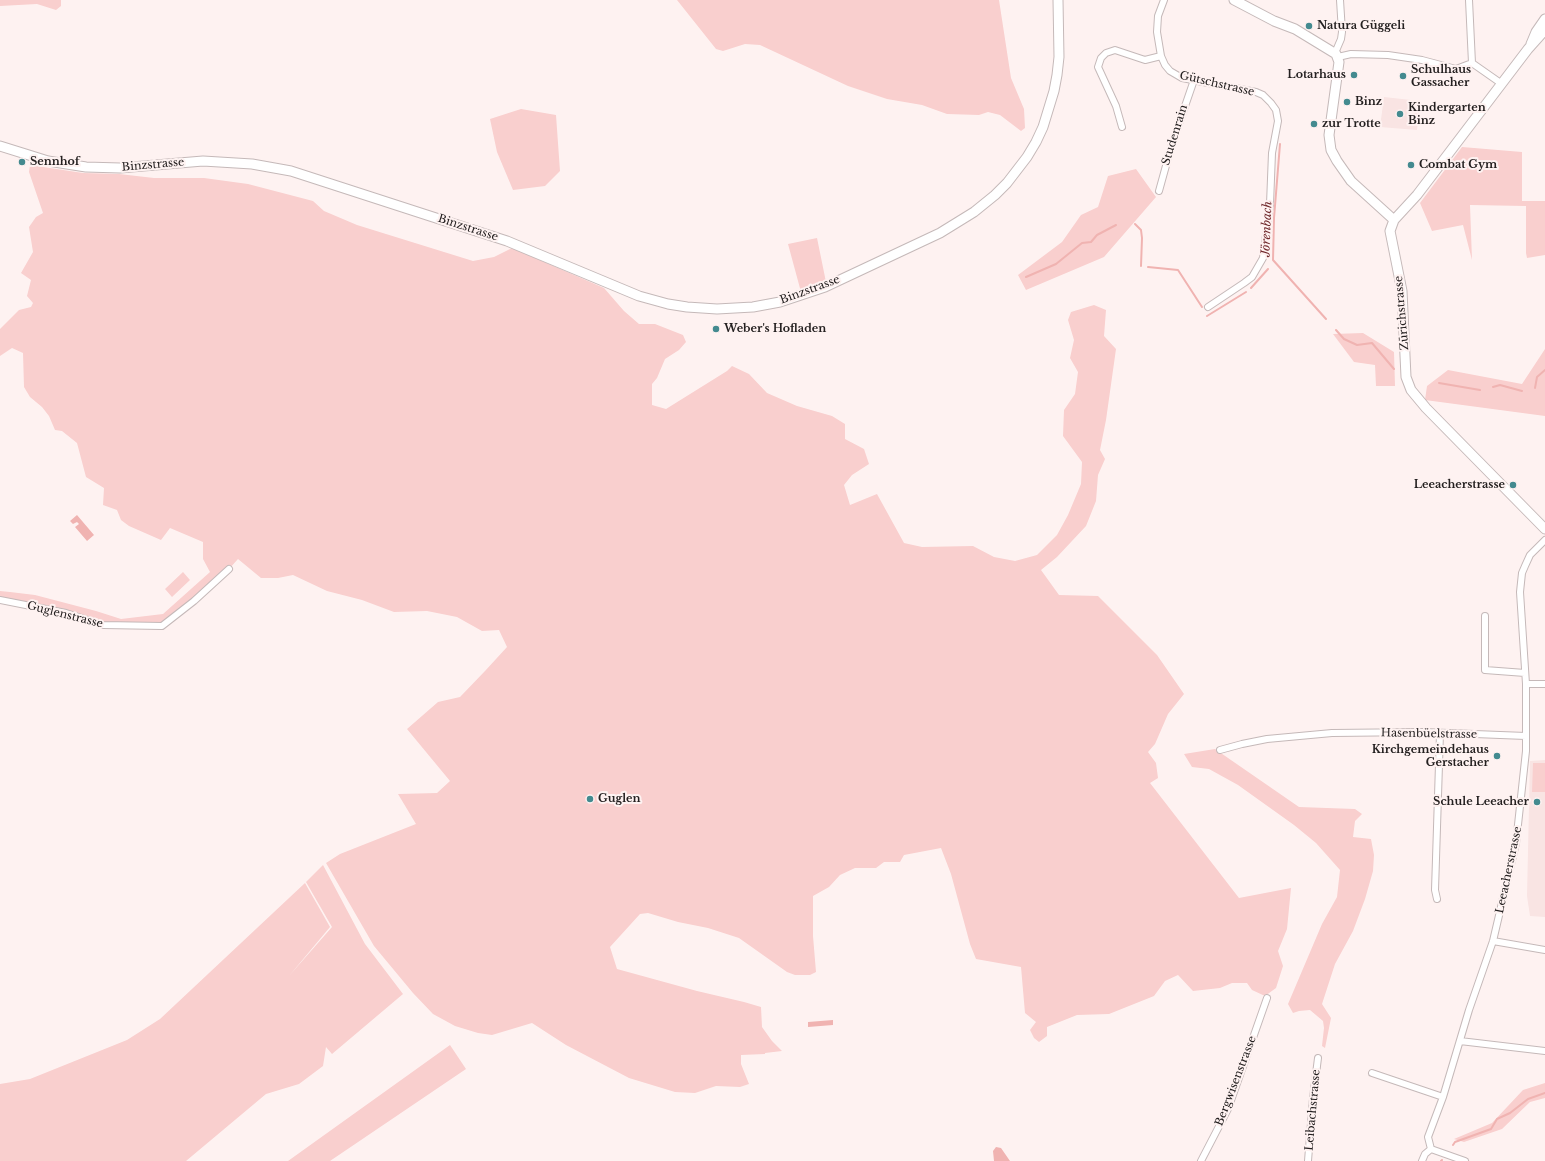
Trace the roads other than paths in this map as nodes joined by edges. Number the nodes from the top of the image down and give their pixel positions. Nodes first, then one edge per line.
1 (1058, 0) edge
2 (1164, 0) edge
3 (1234, 0) edge
4 (1340, 0) edge
5 (1469, 0) edge
6 (1545, 19) edge
7 (1545, 30) edge
8 (1528, 49) junction
9 (1336, 55) junction
10 (1161, 56) junction
11 (1472, 63) junction
12 (1194, 80) junction
13 (1502, 84) junction
14 (1122, 127) dead end
15 (0, 146) edge
16 (1159, 191) dead end
17 (1394, 220) junction
18 (1208, 307) dead end
19 (1545, 529) edge
20 (1545, 540) edge
21 (230, 569) dead end
22 (0, 600) edge
23 (1485, 616) dead end
24 (1525, 673) junction
25 (1526, 684) junction
26 (1545, 684) edge
27 (1440, 733) junction
28 (1526, 736) junction
29 (1220, 750) dead end
30 (1437, 899) dead end
31 (1493, 941) junction
32 (1545, 950) edge
33 (1266, 998) dead end
34 (1460, 1041) junction
35 (1545, 1051) edge
36 (1318, 1058) dead end
37 (1372, 1073) dead end
38 (1443, 1097) junction
39 (1431, 1149) junction
40 (1201, 1161) edge
41 (1308, 1161) edge
42 (1422, 1161) edge
43 (1465, 1161) edge

1 - 15 main road, Binzstrasse
2 - 10 street, Gütschstrasse
3 - 9 main road
4 - 9 street
5 - 11 street
6 - 8 main road
7 - 8 main road
8 - 13 main road
9 - 11 street
9 - 17 main road
10 - 12 street, Gütschstrasse
10 - 14 street
11 - 13 street
12 - 16 street, Studenrain
12 - 18 street, Gütschstrasse
13 - 17 main road
17 - 19 main road, Zürichstrasse
20 - 24 street, Leeacherstrasse
21 - 22 street, Guglenstrasse
23 - 24 street
24 - 25 street, Leeacherstrasse
25 - 26 street
25 - 28 street, Leeacherstrasse
27 - 28 street, Hasenbüelstrasse
27 - 29 street, Hasenbüelstrasse
27 - 30 street
28 - 31 street, Leeacherstrasse
31 - 32 street
31 - 34 street, Leeacherstrasse
33 - 40 street, Bergwisenstrasse
34 - 35 street
34 - 38 street, Leeacherstrasse
36 - 41 street, Leibachstrasse
37 - 38 street
38 - 39 street, Leeacherstrasse
39 - 42 street
39 - 43 street

